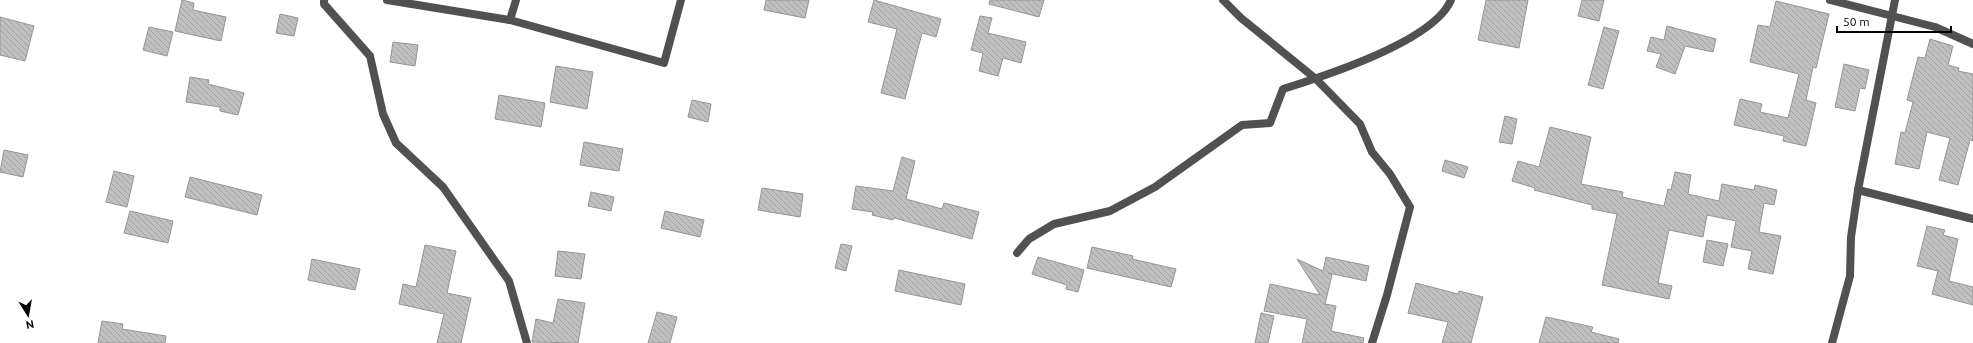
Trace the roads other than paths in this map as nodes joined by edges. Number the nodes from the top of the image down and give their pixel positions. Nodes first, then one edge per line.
1 (324, 0) edge
2 (387, 0) edge
3 (516, 0) edge
4 (681, 0) edge
5 (1223, 0) edge
6 (1451, 0) edge
7 (1830, 0) edge
8 (1895, 0) edge
9 (1890, 16) junction
10 (510, 20) junction
11 (1973, 44) edge
12 (1316, 79) junction
13 (1858, 190) junction
14 (1973, 219) edge
15 (1017, 253) dead end
16 (527, 343) edge
17 (1372, 343) edge
18 (1832, 343) edge

1 - 16 street
2 - 10 street
3 - 10 street
4 - 10 street
5 - 12 street
6 - 12 street
7 - 9 street
8 - 9 street
9 - 11 street
9 - 13 street
12 - 15 street
12 - 17 street
13 - 14 street
13 - 18 street

